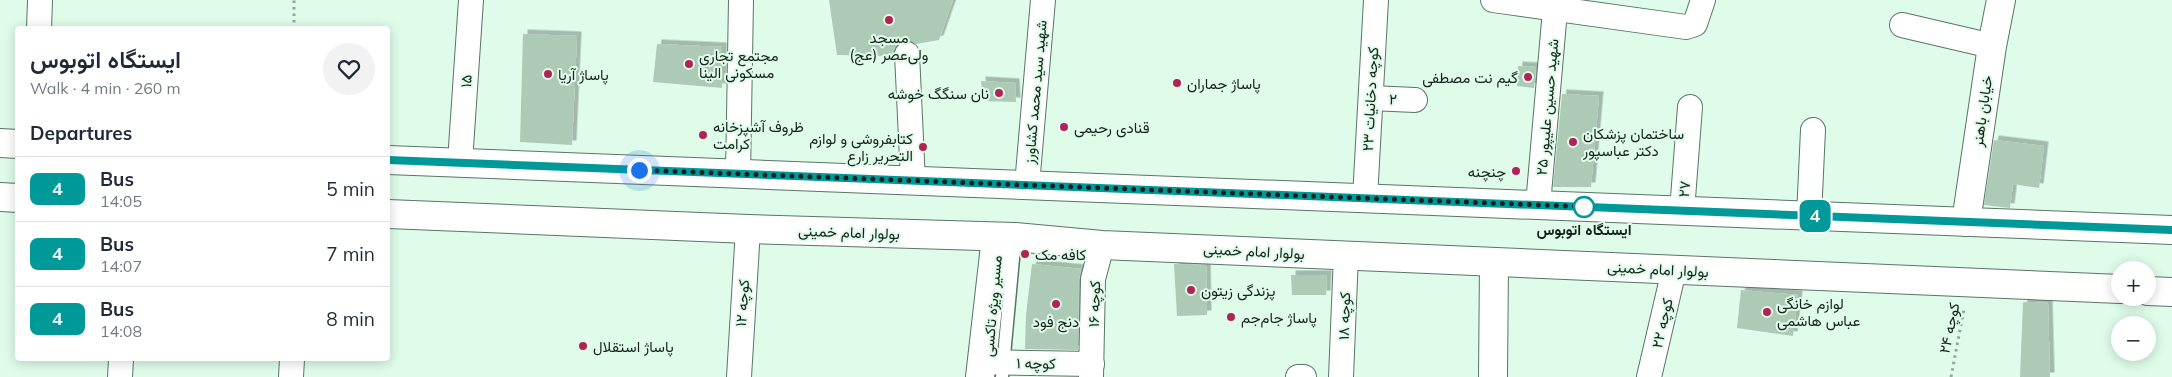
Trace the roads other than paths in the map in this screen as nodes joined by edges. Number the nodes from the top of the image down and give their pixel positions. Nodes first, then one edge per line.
1 (40, 0) edge
2 (471, 0) edge
3 (741, 0) edge
4 (1043, 0) edge
5 (1376, 0) edge
6 (1493, 0) edge
7 (1704, 0) edge
8 (2001, 0) edge
9 (1555, 10) junction
10 (1902, 25) dead end
11 (40, 26) edge
12 (1992, 46) junction
13 (907, 54) dead end
14 (1370, 98) junction
15 (1415, 100) dead end
16 (1690, 107) dead end
17 (1813, 130) dead end
18 (0, 143) edge
19 (15, 144) edge
20 (390, 160) edge
21 (460, 162) junction
22 (738, 174) junction
23 (912, 181) junction
24 (1027, 185) junction
25 (0, 197) edge
26 (15, 198) edge
27 (1365, 198) junction
28 (1538, 205) junction
29 (1682, 211) junction
30 (390, 214) edge
31 (1809, 216) junction
32 (1966, 222) junction
33 (748, 229) junction
34 (2172, 230) edge
35 (1005, 237) junction
36 (1102, 244) junction
37 (1346, 255) junction
38 (1494, 262) junction
39 (1674, 270) junction
40 (2111, 290) edge
41 (2156, 291) edge
42 (2172, 292) edge
43 (120, 361) edge
44 (292, 361) edge
45 (992, 369) edge
46 (1091, 370) edge
47 (120, 377) edge
48 (291, 377) edge
49 (739, 377) edge
50 (1298, 377) edge
51 (1304, 377) edge
52 (1341, 377) edge
53 (1493, 377) edge
54 (1649, 377) edge

1 - 11 street
2 - 21 street, ۱۵
3 - 22 street
4 - 24 street, شهید سید محمد کشاورز
5 - 14 street, کوچه دخانیات ۲۳
6 - 9 street
7 - 9 street
8 - 12 main road, خیابان باهنر
9 - 28 street, شهید حسین علیپور ۲۵
10 - 12 street
12 - 32 main road, خیابان باهنر
13 - 23 street
14 - 15 street, ۲
14 - 27 street, کوچه دخانیات ۲۳
16 - 29 street, ۲۷
17 - 31 street
18 - 19 main road
20 - 21 main road
21 - 22 main road
22 - 23 main road
23 - 24 main road
24 - 27 main road
25 - 26 main road
27 - 28 main road
28 - 29 main road
29 - 31 main road
30 - 33 main road, بولوار امام خمینی
31 - 32 main road
32 - 34 main road
33 - 35 main road, بولوار امام خمینی
33 - 49 street, کوچه ۱۲
35 - 36 main road, بولوار امام خمینی
35 - 45 main road
36 - 37 main road, بولوار امام خمینی
36 - 46 street, کوچه ۱۶
37 - 38 main road, بولوار امام خمینی
37 - 52 street, کوچه ۱۸
38 - 39 main road, بولوار امام خمینی
38 - 53 main road
39 - 40 main road, بولوار امام خمینی
39 - 54 street, کوچه ۲۲
41 - 42 main road
43 - 47 street
44 - 48 street
45 - 46 street, کوچه ۱
50 - 51 street

